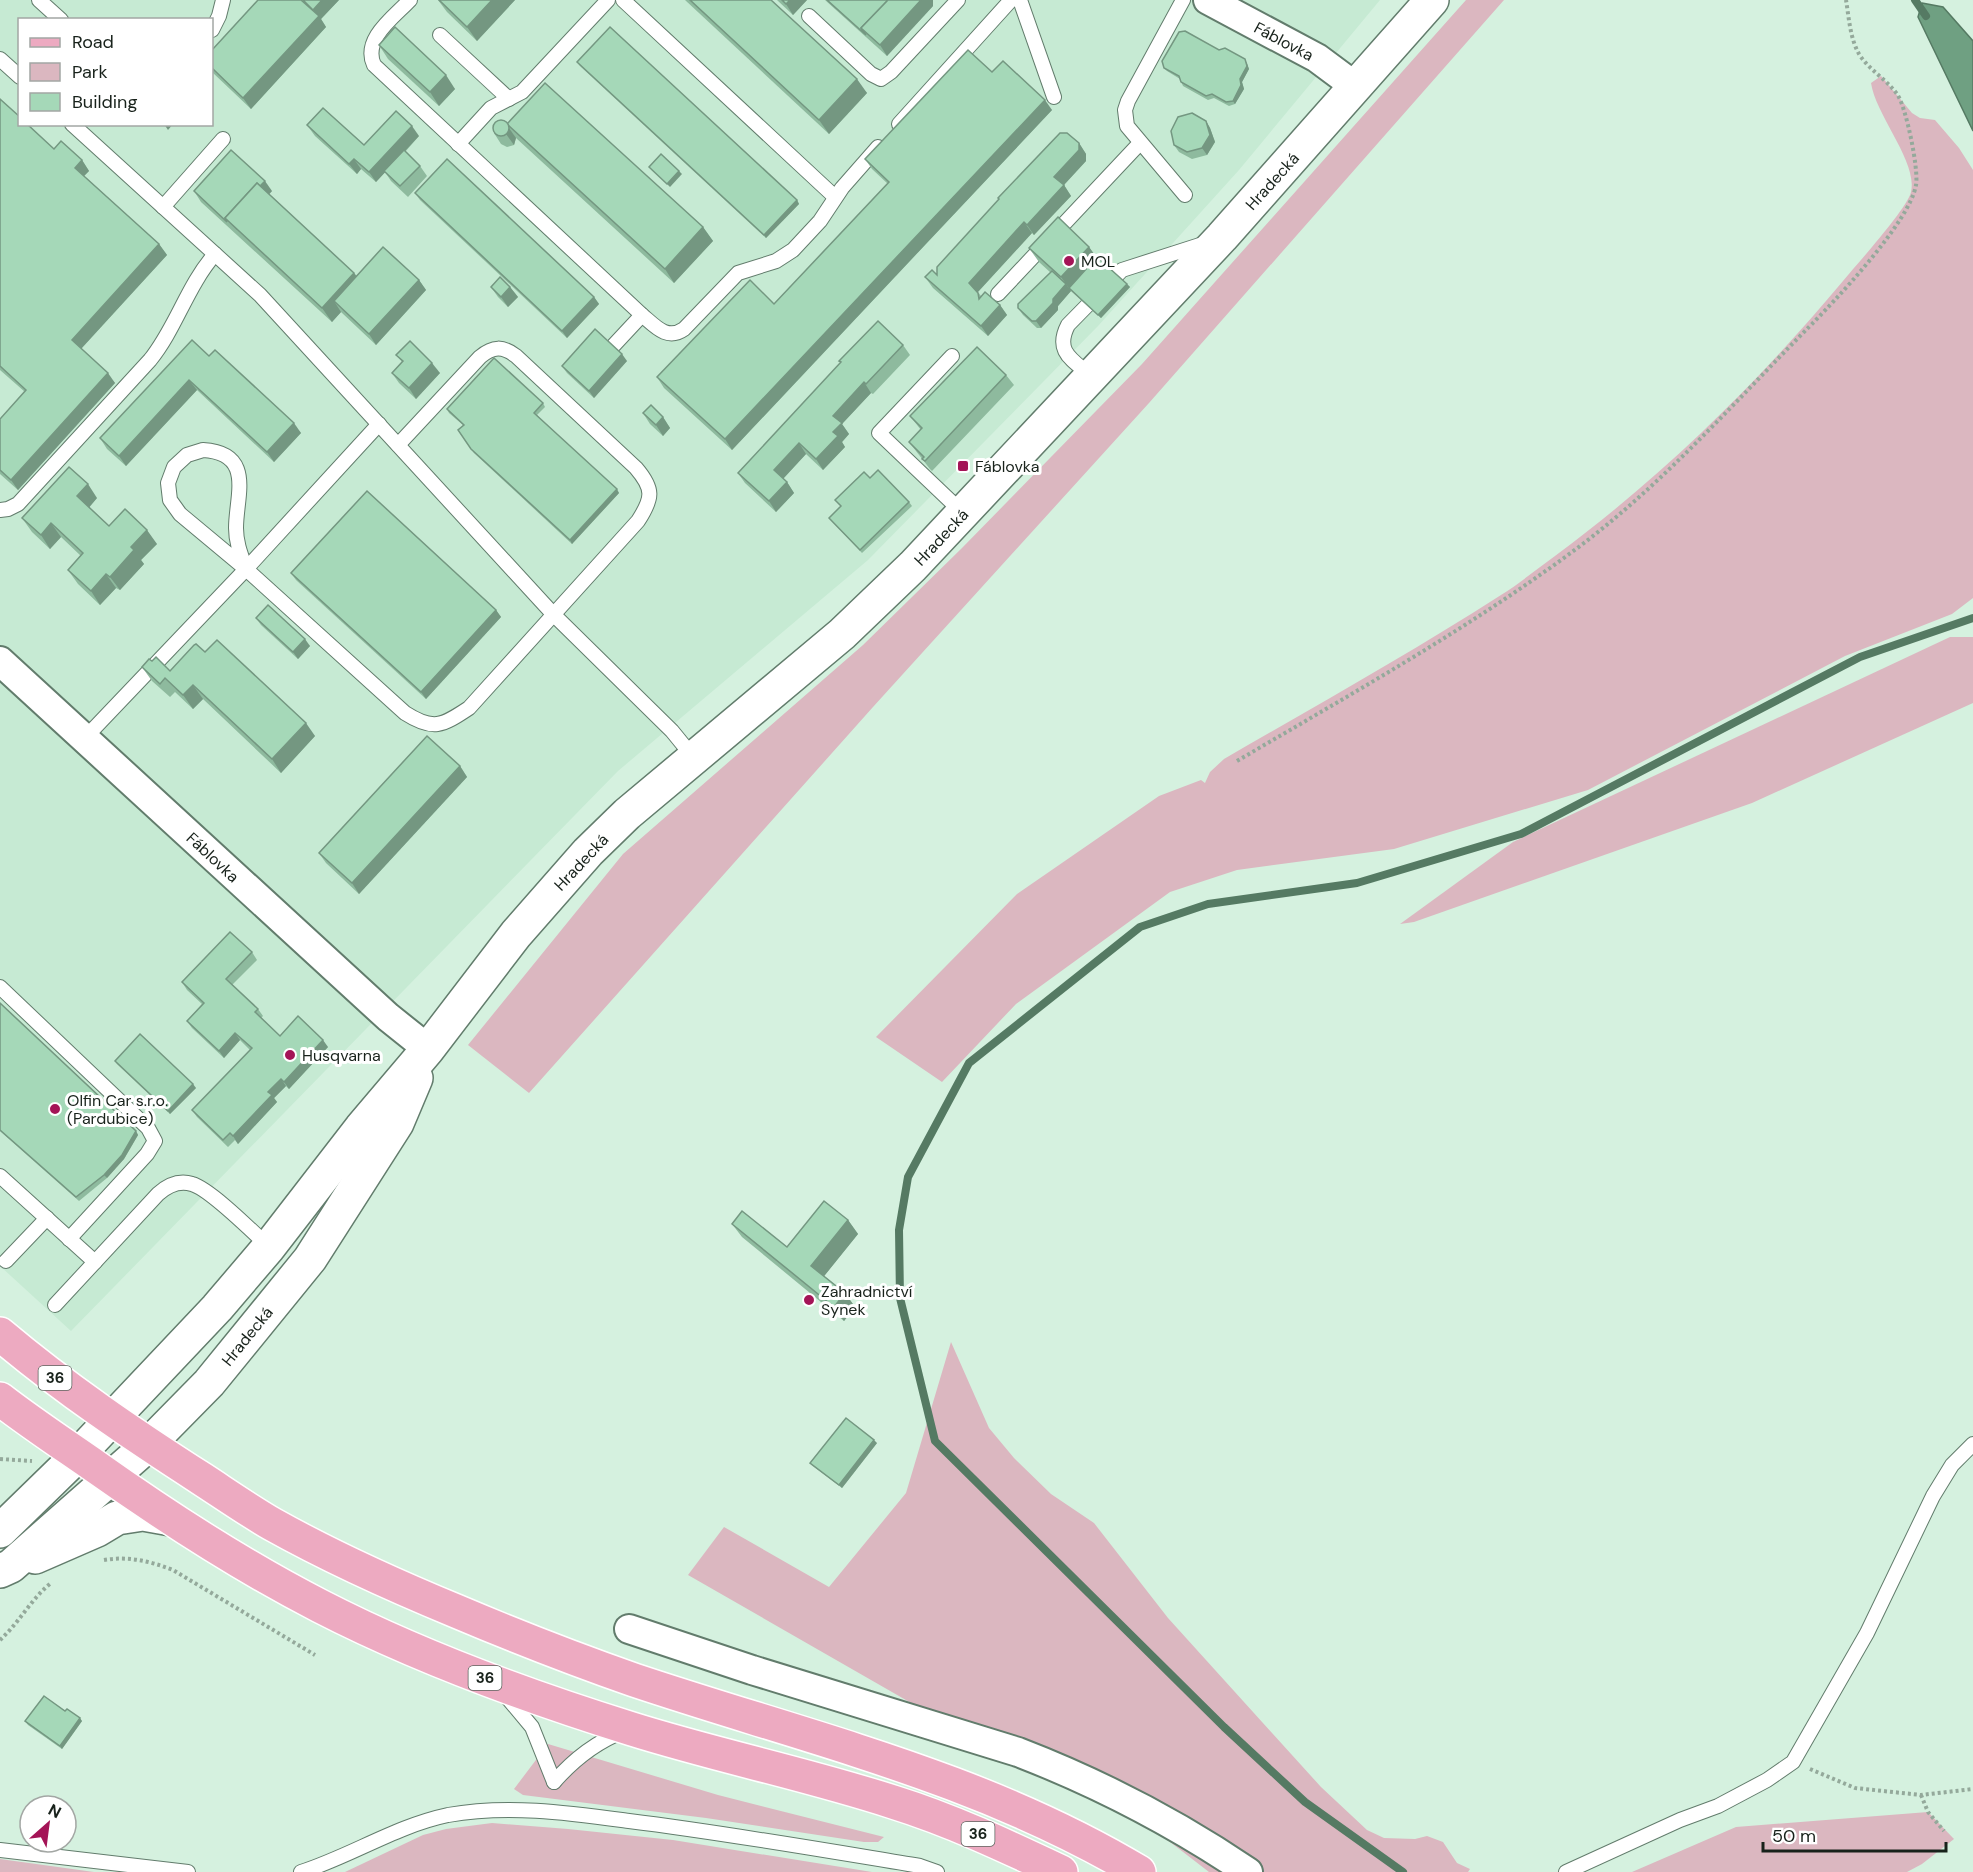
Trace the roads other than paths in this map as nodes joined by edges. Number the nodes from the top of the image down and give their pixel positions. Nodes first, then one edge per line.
1 (39, 0) edge
2 (223, 0) edge
3 (410, 0) edge
4 (608, 0) edge
5 (623, 0) edge
6 (958, 0) edge
7 (1011, 0) edge
8 (1020, 0) edge
9 (1183, 0) edge
10 (1208, 0) edge
11 (1432, 0) edge
12 (809, 16) dead end
13 (59, 18) edge
14 (213, 28) edge
15 (440, 34) dead end
16 (0, 59) edge
17 (18, 75) edge
18 (1356, 87) junction
19 (1054, 97) dead end
20 (509, 99) junction
21 (74, 126) edge
22 (223, 140) dead end
23 (1140, 143) junction
24 (458, 144) junction
25 (1185, 195) dead end
26 (835, 197) junction
27 (163, 207) junction
28 (1222, 237) junction
29 (215, 254) junction
30 (998, 294) dead end
31 (642, 315) junction
32 (614, 345) edge
33 (952, 356) dead end
34 (1091, 376) junction
35 (379, 424) junction
36 (398, 445) junction
37 (0, 510) edge
38 (963, 513) junction
39 (246, 569) junction
40 (554, 615) junction
41 (0, 661) edge
42 (84, 739) junction
43 (694, 758) junction
44 (0, 987) edge
45 (428, 1049) junction
46 (0, 1176) edge
47 (47, 1218) junction
48 (69, 1239) junction
49 (268, 1247) junction
50 (6, 1261) dead end
51 (94, 1262) junction
52 (55, 1305) dead end
53 (0, 1334) edge
54 (0, 1399) edge
55 (112, 1420) junction
56 (1973, 1444) edge
57 (148, 1445) junction
58 (78, 1455) junction
59 (111, 1478) junction
60 (171, 1519) junction
61 (0, 1531) edge
62 (5, 1568) edge
63 (629, 1629) dead end
64 (487, 1678) junction
65 (631, 1729) junction
66 (0, 1850) edge
67 (188, 1872) edge
68 (301, 1872) edge
69 (937, 1872) edge
70 (1061, 1872) edge
71 (1139, 1872) edge
72 (1248, 1872) edge
73 (1566, 1872) edge

1 - 13 lane
2 - 14 lane
3 - 24 lane
4 - 20 lane
5 - 26 lane
6 - 12 lane
7 - 26 lane
8 - 19 lane
9 - 23 lane
10 - 18 street, Fáblovka
11 - 18 main road, Hradecká
15 - 20 lane
16 - 17 lane
18 - 28 main road, Hradecká
20 - 24 lane
21 - 27 lane
22 - 27 lane
23 - 25 lane
23 - 30 lane
24 - 31 lane
26 - 31 lane
27 - 29 lane
28 - 34 main road, Hradecká
28 - 34 lane
29 - 35 lane
29 - 37 lane
31 - 32 lane
33 - 38 lane
34 - 38 main road, Hradecká
35 - 36 lane
35 - 39 lane
36 - 40 lane
36 - 40 lane
38 - 43 main road, Hradecká
39 - 39 lane
39 - 40 lane
39 - 42 lane
40 - 43 lane
41 - 42 street, Fáblovka
42 - 45 street, Fáblovka
43 - 45 main road, Hradecká
44 - 48 lane
45 - 49 main road, Hradecká
45 - 57 main road, Hradecká
46 - 47 lane
47 - 48 lane
47 - 50 lane
48 - 51 lane
49 - 51 lane
49 - 55 main road, Hradecká
51 - 52 lane
53 - 55 main road, 36
54 - 58 main road, 36
55 - 57 main road, 36
55 - 58 main road, Hradecká
56 - 73 lane
57 - 59 main road, Hradecká
57 - 71 main road, 36
58 - 59 main road, 36
58 - 61 main road, Hradecká
59 - 60 main road, 36
59 - 62 main road, Hradecká
60 - 62 main road
60 - 64 main road, 36
63 - 72 street
64 - 65 main road, 36
64 - 65 lane
65 - 70 main road, 36
66 - 67 lane
68 - 69 lane

